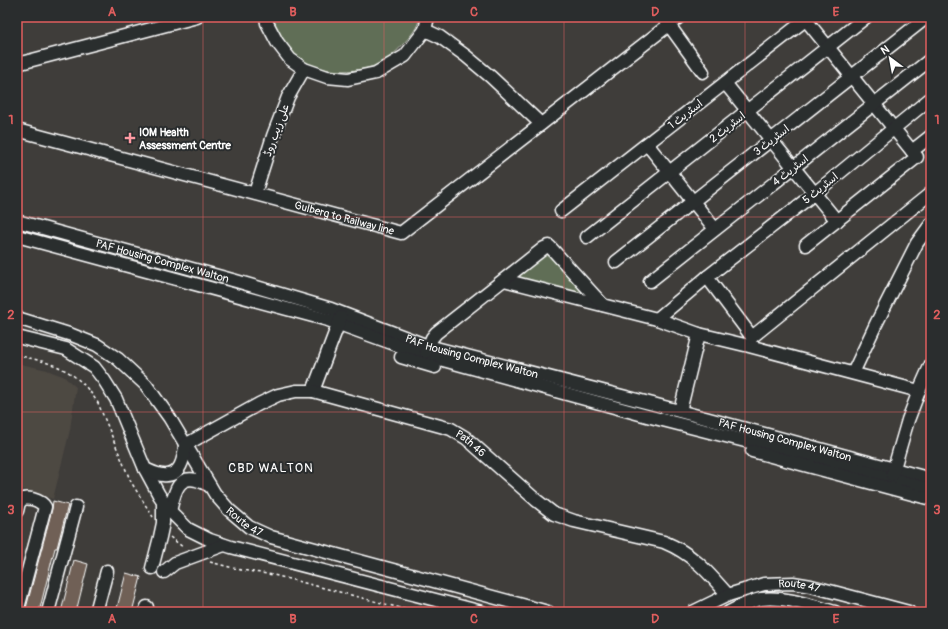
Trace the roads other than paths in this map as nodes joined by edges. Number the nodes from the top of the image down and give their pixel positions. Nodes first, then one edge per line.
1 (197, 17) edge
2 (266, 17) edge
3 (428, 17) edge
4 (679, 17) edge
5 (866, 17) edge
6 (927, 17) edge
7 (807, 18) edge
8 (931, 22) edge
9 (669, 25) junction
10 (425, 30) junction
11 (828, 47) junction
12 (931, 59) edge
13 (17, 64) edge
14 (304, 69) junction
15 (703, 72) dead end
16 (851, 76) junction
17 (725, 83) junction
18 (931, 98) edge
19 (874, 104) junction
20 (748, 111) junction
21 (541, 124) junction
22 (894, 128) junction
23 (17, 130) edge
24 (931, 136) edge
25 (771, 140) junction
26 (647, 144) junction
27 (912, 151) junction
28 (794, 167) junction
29 (670, 172) junction
30 (814, 193) junction
31 (931, 193) edge
32 (255, 194) junction
33 (693, 201) junction
34 (561, 211) dead end
35 (17, 221) edge
36 (837, 221) junction
37 (931, 224) edge
38 (715, 229) junction
39 (17, 236) edge
40 (587, 237) dead end
41 (806, 245) dead end
42 (616, 262) dead end
43 (707, 277) junction
44 (504, 280) junction
45 (650, 281) dead end
46 (603, 305) junction
47 (17, 318) edge
48 (340, 319) junction
49 (657, 319) junction
50 (699, 334) junction
51 (17, 337) edge
52 (750, 342) junction
53 (425, 355) junction
54 (401, 358) dead end
55 (931, 364) edge
56 (852, 373) junction
57 (313, 391) junction
58 (918, 391) junction
59 (680, 411) junction
60 (185, 445) junction
61 (145, 469) junction
62 (896, 480) junction
63 (931, 480) edge
64 (210, 486) junction
65 (931, 490) edge
66 (931, 499) edge
67 (163, 501) junction
68 (76, 508) dead end
69 (17, 511) edge
70 (170, 512) junction
71 (224, 545) junction
72 (152, 568) dead end
73 (107, 571) dead end
74 (164, 572) dead end
75 (728, 595) junction
76 (17, 612) edge
77 (48, 612) edge
78 (96, 612) edge
79 (482, 612) edge
80 (548, 612) edge
81 (693, 612) edge
82 (729, 612) edge
83 (835, 612) edge
84 (909, 612) edge

1 - 13 street
2 - 14 street
3 - 10 street
4 - 9 street, Gulberg to Railway line
5 - 11 street, اسٹریٹ 2
6 - 8 street
6 - 16 street, اسٹریٹ 3
7 - 11 street
7 - 17 street, اسٹریٹ 1
9 - 15 street
9 - 21 street, Gulberg to Railway line
10 - 14 street
10 - 21 street
11 - 16 street
11 - 20 street, اسٹریٹ 2
12 - 19 street, اسٹریٹ 4
14 - 32 street, علی زیب روڈ
16 - 19 street
16 - 25 street, اسٹریٹ 3
17 - 20 street
17 - 26 street, اسٹریٹ 1
18 - 22 street, اسٹریٹ 5
19 - 22 street
19 - 28 street, اسٹریٹ 4
20 - 25 street
20 - 29 street, اسٹریٹ 2
21 - 32 street, Gulberg to Railway line
22 - 27 street
22 - 30 street, اسٹریٹ 5
23 - 32 street, Gulberg to Railway line
24 - 27 street
25 - 28 street
25 - 33 street, اسٹریٹ 3
26 - 29 street
26 - 34 street, اسٹریٹ 1
27 - 36 street
28 - 30 street
28 - 38 street, اسٹریٹ 4
29 - 33 street
29 - 40 street, اسٹریٹ 2
30 - 36 street
30 - 43 street, اسٹریٹ 5
31 - 52 street
33 - 38 street
33 - 42 street, اسٹریٹ 3
35 - 48 street, PAF Housing Complex Walton
36 - 41 street
37 - 56 street
38 - 45 street, اسٹریٹ 4
39 - 48 street, PAF Housing Complex Walton
43 - 49 street, اسٹریٹ 5
43 - 52 street
44 - 46 street
44 - 46 street
44 - 53 street
46 - 49 street
47 - 60 street, Route 47
48 - 53 street, PAF Housing Complex Walton
48 - 57 street
49 - 50 street
50 - 52 street
50 - 59 street
51 - 61 street, Route 47
52 - 56 street
53 - 54 street
53 - 59 street, PAF Housing Complex Walton
53 - 62 street, PAF Housing Complex Walton
55 - 58 street
56 - 58 street
57 - 60 street, Path 46
57 - 75 street, Path 46
58 - 62 street
59 - 62 street, PAF Housing Complex Walton
60 - 61 street
60 - 64 street, Route 47
61 - 67 street, Route 47
62 - 63 street, PAF Housing Complex Walton
62 - 65 street, PAF Housing Complex Walton
62 - 66 street
64 - 70 street
64 - 80 street, Route 47
67 - 70 street, Route 47
67 - 72 street
68 - 77 street
69 - 76 street
70 - 71 street, Route 47
71 - 74 street
71 - 79 street, Route 47
73 - 78 street
75 - 81 street, Route 47
75 - 84 street, Route 47
82 - 83 street, Route 47

